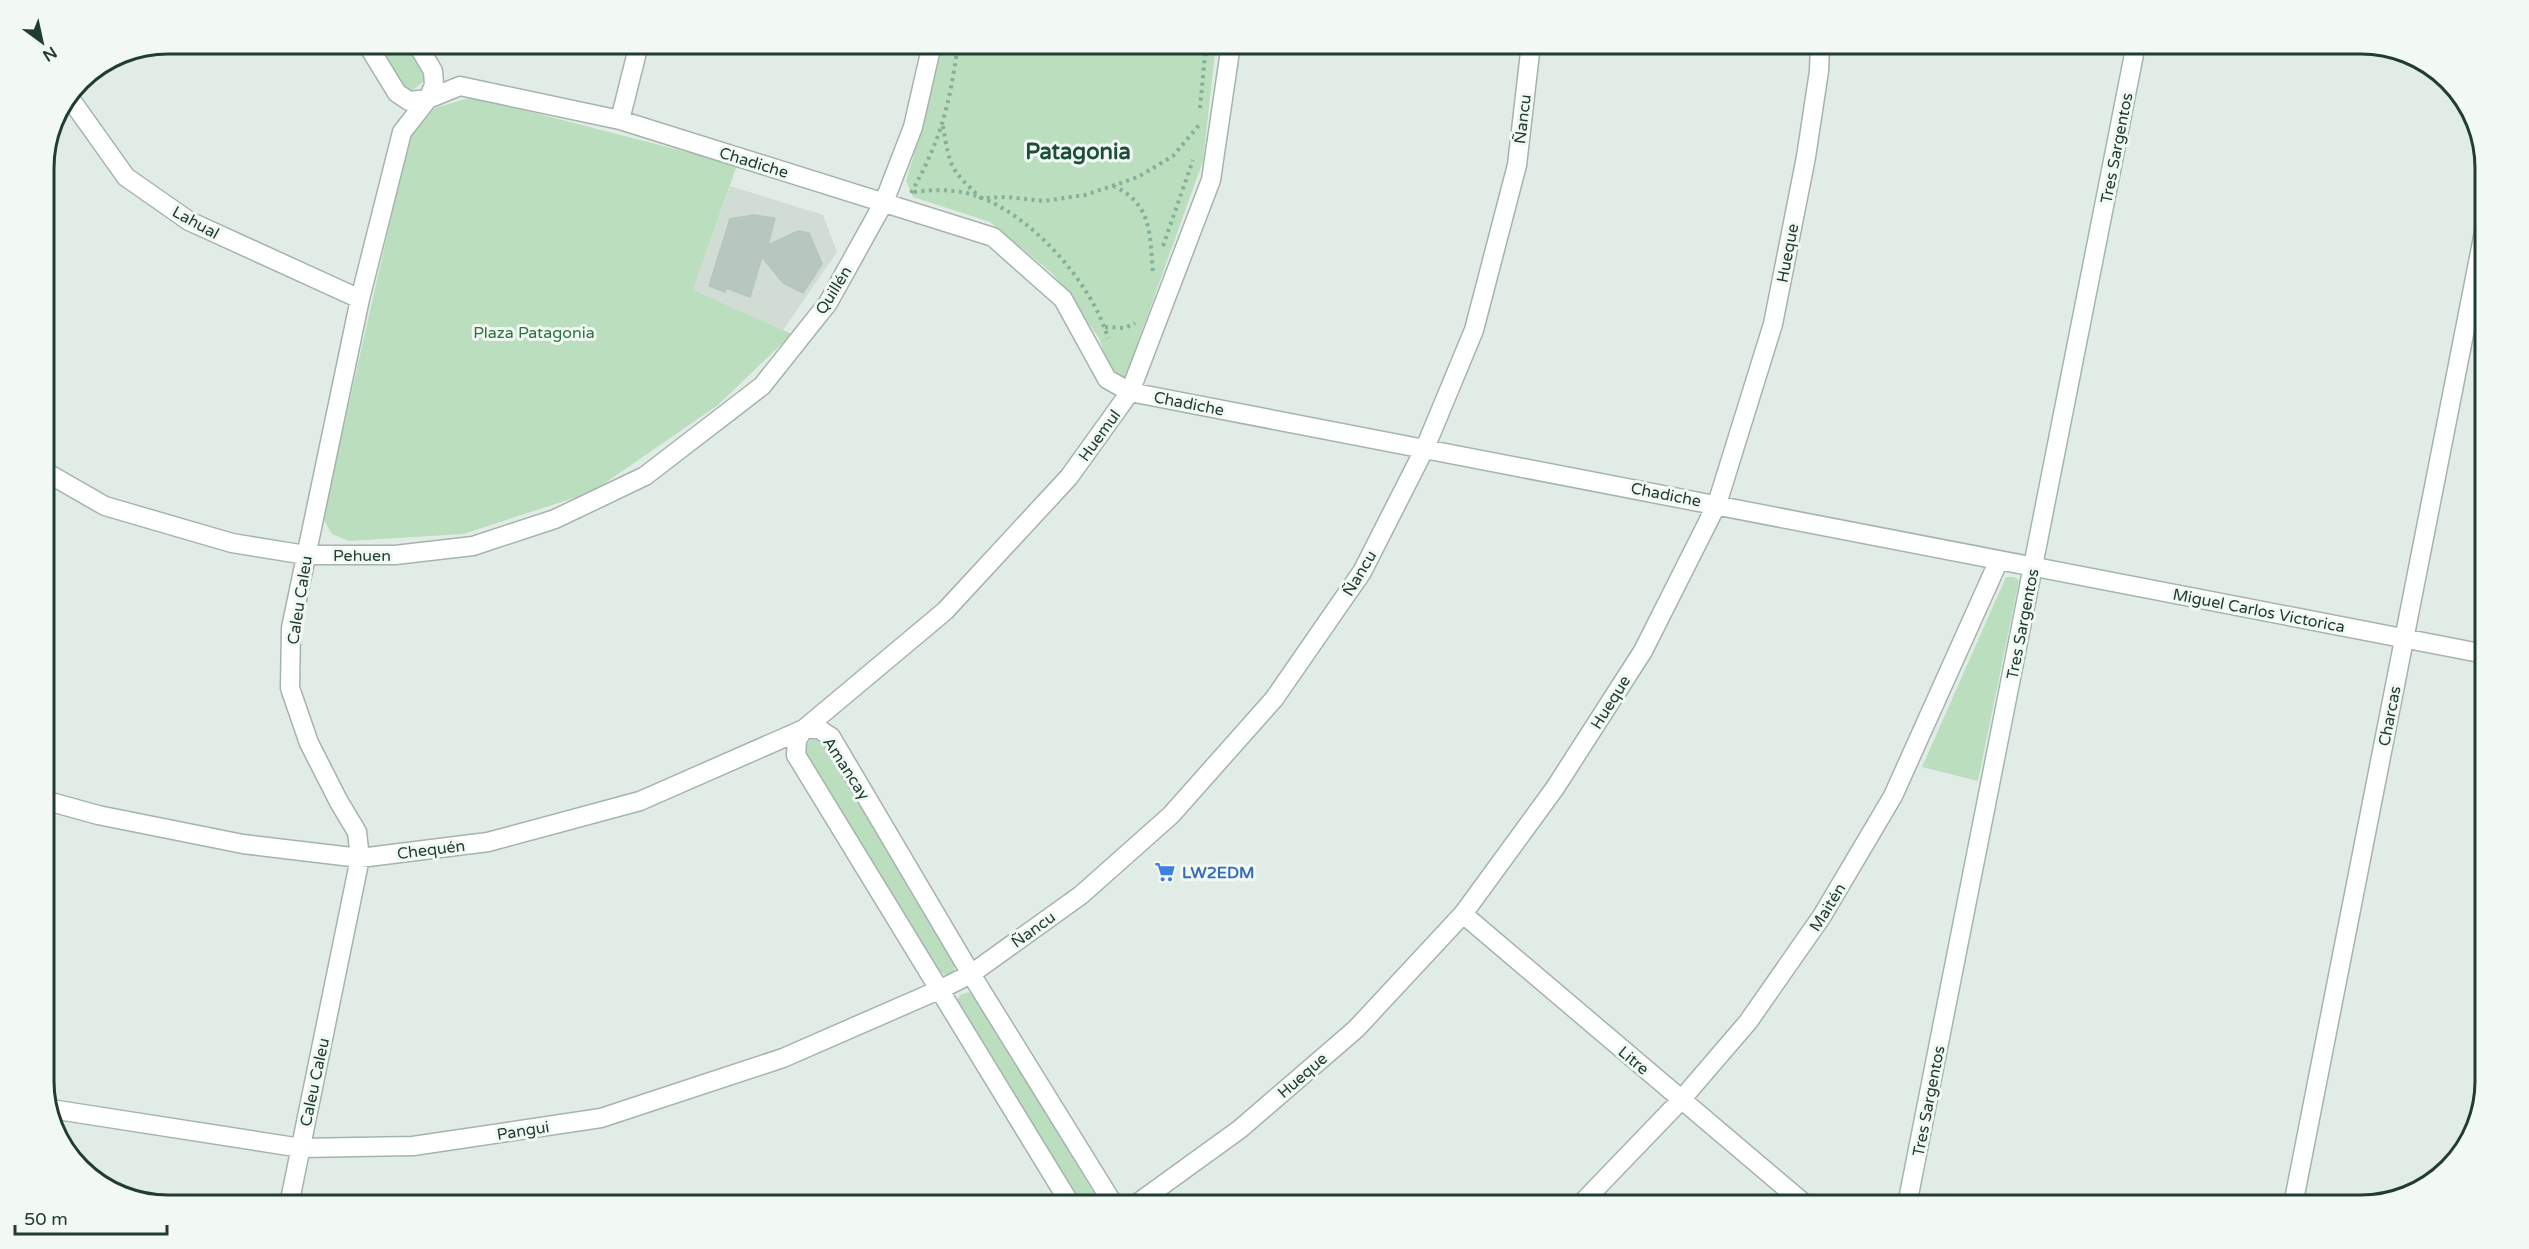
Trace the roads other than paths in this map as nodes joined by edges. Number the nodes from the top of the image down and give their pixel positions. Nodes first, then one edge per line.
1 (373, 54) edge
2 (423, 54) edge
3 (636, 54) edge
4 (930, 54) edge
5 (1230, 54) edge
6 (1531, 54) edge
7 (1820, 54) edge
8 (2134, 54) edge
9 (428, 99) junction
10 (74, 104) edge
11 (620, 120) junction
12 (884, 202) junction
13 (2475, 278) edge
14 (360, 299) junction
15 (1130, 392) junction
16 (1425, 448) junction
17 (645, 476) joint
18 (54, 477) edge
19 (1717, 504) junction
20 (306, 555) junction
21 (1999, 560) junction
22 (2033, 566) junction
23 (2405, 638) junction
24 (2475, 652) edge
25 (804, 729) junction
26 (54, 803) edge
27 (360, 858) junction
28 (1463, 914) junction
29 (971, 974) junction
30 (940, 989) junction
31 (1681, 1100) junction
32 (58, 1110) edge
33 (301, 1148) junction
34 (292, 1195) edge
35 (1064, 1195) edge
36 (1107, 1195) edge
37 (1150, 1195) edge
38 (1590, 1195) edge
39 (1793, 1195) edge
40 (1909, 1195) edge
41 (2295, 1195) edge

1 - 9 street
2 - 9 street
3 - 11 street
4 - 12 street, Quillén
5 - 15 street, Huemul
6 - 16 street, Ñancu
7 - 19 street, Hueque
8 - 22 street, Tres Sargentos
9 - 11 street, Chadiche
9 - 14 street, Caleu Caleu
10 - 14 street, Lahual
11 - 12 street, Chadiche
12 - 15 street, Chadiche
12 - 17 street, Quillén
13 - 23 street, Charcas
14 - 20 street, Caleu Caleu
15 - 16 street, Chadiche
15 - 25 street, Huemul
16 - 19 street, Chadiche
16 - 29 street, Ñancu
17 - 20 street, Pehuen
18 - 20 street, Pehuen
19 - 21 street, Chadiche
19 - 28 street, Hueque
20 - 27 street, Caleu Caleu
21 - 22 street, Chadiche
21 - 31 street, Maitén
22 - 23 street, Miguel Carlos Victorica
22 - 40 street, Tres Sargentos
23 - 24 street, Miguel Carlos Victorica
23 - 41 street, Charcas
25 - 27 street, Chequén
25 - 29 street, Amancay
25 - 30 street, Amancay
26 - 27 street, Chequén
27 - 33 street, Caleu Caleu
28 - 31 street, Litre
28 - 37 street, Hueque
29 - 30 street, Pangui
29 - 36 street, Amancay
30 - 33 street, Pangui
30 - 35 street, Amancay
31 - 38 street, Maitén
31 - 39 street, Litre
32 - 33 street, Pangui
33 - 34 street, Caleu Caleu

